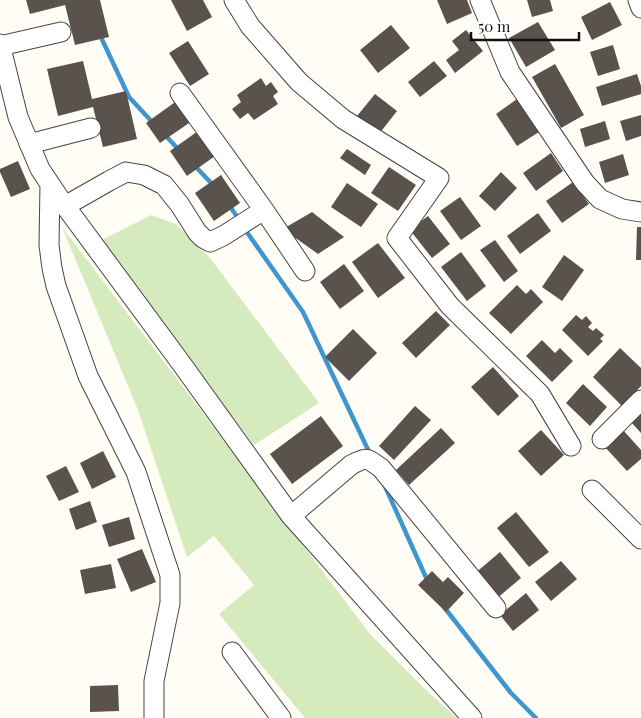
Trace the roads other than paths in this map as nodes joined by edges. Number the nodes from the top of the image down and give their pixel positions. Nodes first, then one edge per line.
1 (234, 0) edge
2 (480, 0) edge
3 (638, 0) edge
4 (641, 8) edge
5 (61, 32) dead end
6 (0, 45) edge
7 (180, 93) dead end
8 (91, 128) dead end
9 (29, 144) junction
10 (50, 184) junction
11 (65, 206) junction
12 (264, 210) junction
13 (641, 212) edge
14 (305, 271) dead end
15 (641, 400) edge
16 (602, 439) dead end
17 (571, 446) dead end
18 (592, 490) dead end
19 (291, 516) junction
20 (641, 539) edge
21 (496, 608) dead end
22 (232, 652) dead end
23 (154, 718) edge
24 (282, 718) edge
25 (472, 718) edge

1 - 17 street
2 - 13 street
3 - 4 street
5 - 6 street
6 - 9 street
7 - 12 street
8 - 9 street
9 - 10 street
10 - 11 street
10 - 23 street
11 - 12 street
11 - 19 street
12 - 14 street
15 - 16 street
18 - 20 street
19 - 21 street
19 - 25 street
22 - 24 street

